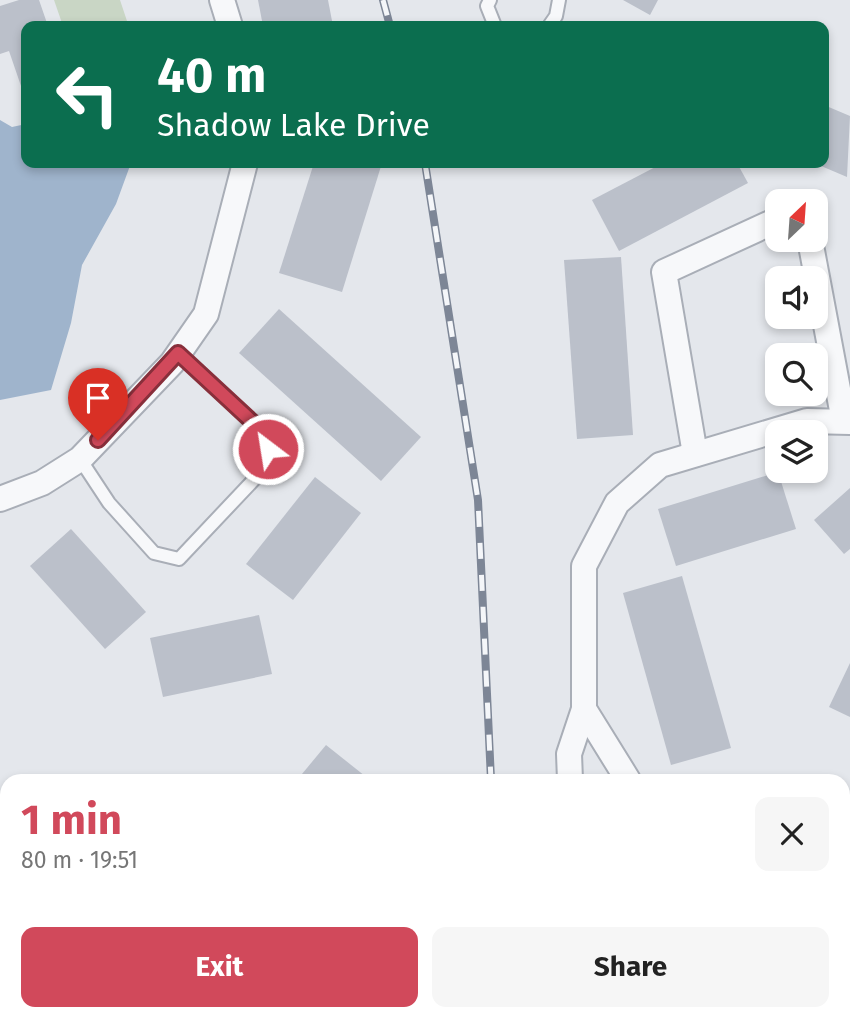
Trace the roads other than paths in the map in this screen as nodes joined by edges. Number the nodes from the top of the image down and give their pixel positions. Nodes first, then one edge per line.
1 (222, 0) edge
2 (489, 0) edge
3 (558, 0) edge
4 (228, 21) edge
5 (493, 21) edge
6 (552, 21) edge
7 (244, 168) edge
8 (765, 226) edge
9 (812, 252) edge
10 (178, 353) junction
11 (847, 421) edge
12 (695, 454) junction
13 (79, 459) junction
14 (0, 499) edge
15 (584, 709) junction
16 (570, 774) edge
17 (624, 774) edge

1 - 4 street
2 - 5 lane
3 - 6 lane
7 - 10 street
8 - 12 street
9 - 11 street
10 - 13 street
10 - 13 lane
11 - 12 street
12 - 15 street
13 - 14 street
15 - 16 street
15 - 17 street

